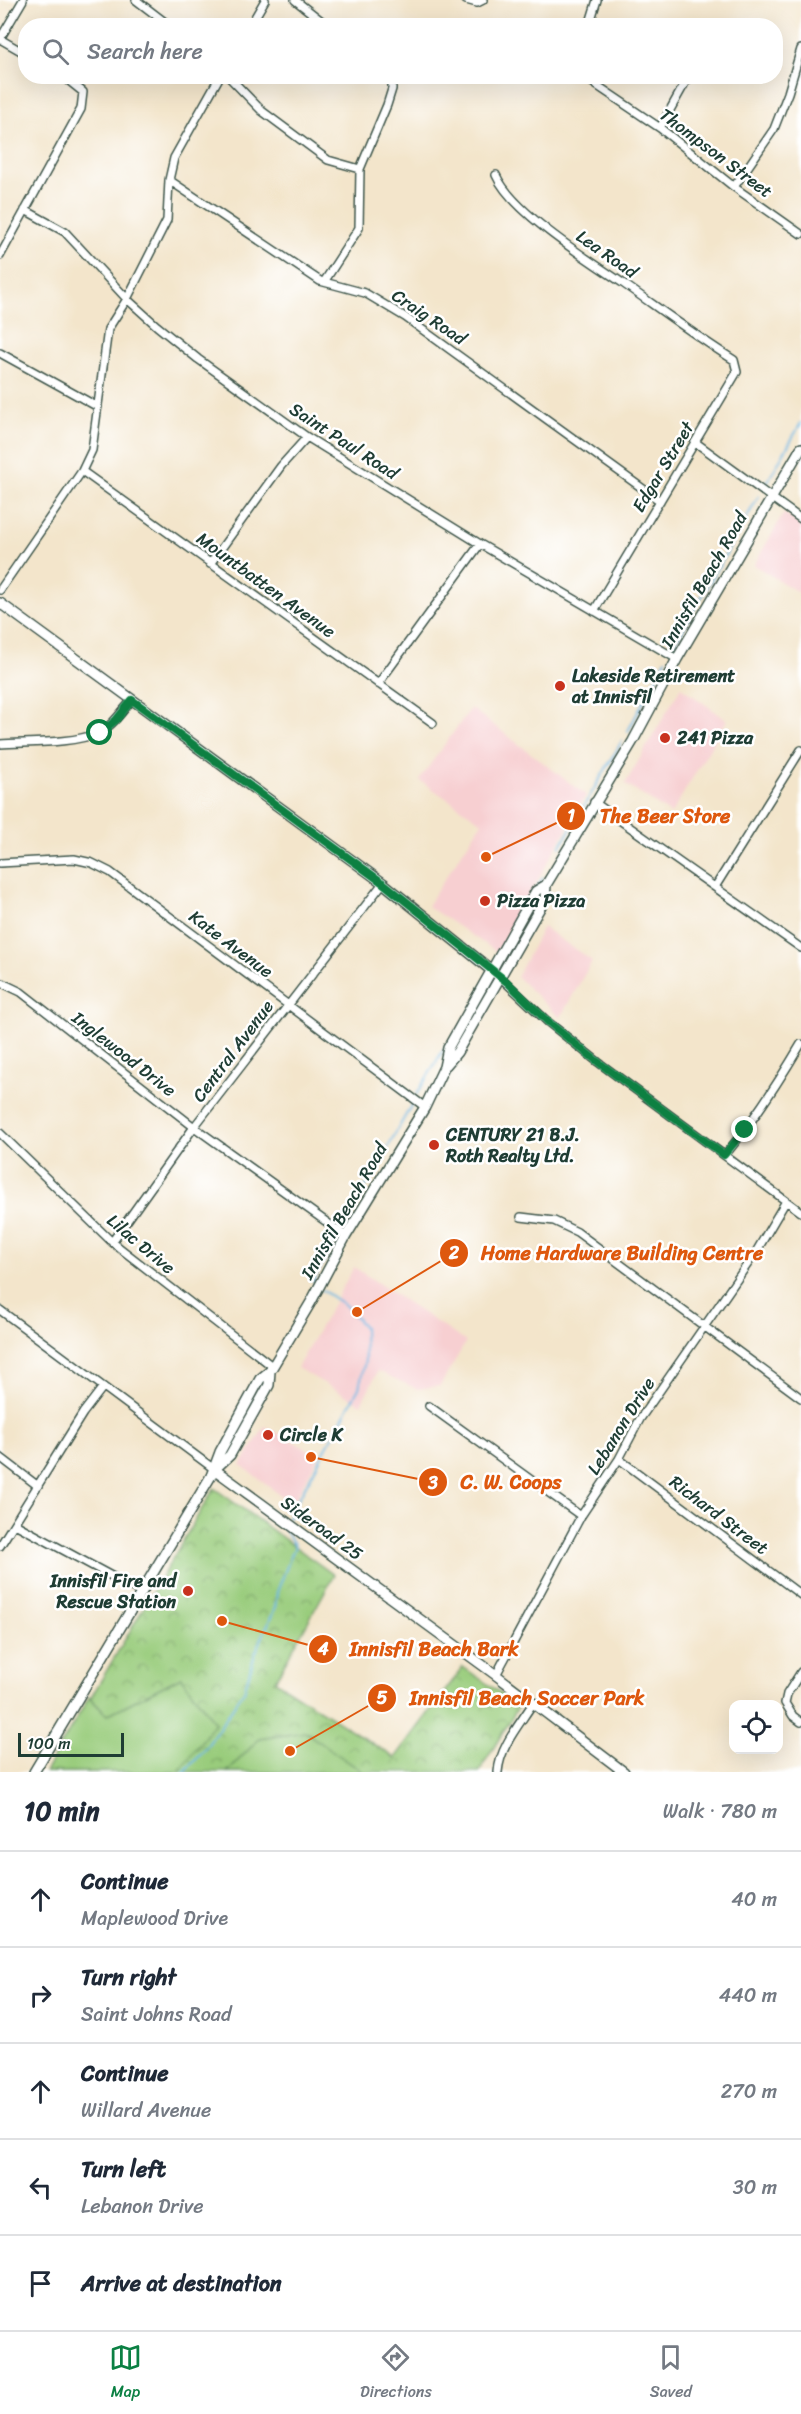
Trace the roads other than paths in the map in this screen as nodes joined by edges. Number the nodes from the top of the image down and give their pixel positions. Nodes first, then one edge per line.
1 (23, 0) edge
2 (264, 0) edge
3 (295, 0) edge
4 (466, 0) edge
5 (483, 0) edge
6 (597, 0) edge
7 (138, 1) edge
8 (160, 18) edge
9 (254, 18) edge
10 (318, 18) edge
11 (591, 18) edge
12 (0, 39) edge
13 (18, 49) edge
14 (801, 49) edge
15 (73, 84) edge
16 (216, 84) edge
17 (236, 84) edge
18 (392, 84) edge
19 (595, 84) edge
20 (684, 84) edge
21 (660, 128) junction
22 (360, 169) junction
23 (496, 175) dead end
24 (169, 180) junction
25 (734, 187) junction
26 (25, 210) junction
27 (801, 234) edge
28 (0, 256) edge
29 (324, 282) junction
30 (127, 299) junction
31 (712, 346) joint
32 (0, 353) edge
33 (98, 406) junction
34 (307, 437) junction
35 (695, 442) junction
36 (801, 448) edge
37 (82, 471) junction
38 (772, 498) junction
39 (660, 501) junction
40 (801, 519) edge
41 (480, 544) junction
42 (210, 564) junction
43 (0, 590) edge
44 (0, 603) edge
45 (594, 611) junction
46 (677, 659) junction
47 (378, 684) junction
48 (132, 700) junction
49 (433, 723) dead end
50 (0, 744) edge
51 (801, 750) edge
52 (594, 802) junction
53 (0, 863) edge
54 (383, 883) junction
55 (546, 885) junction
56 (716, 886) junction
57 (801, 948) edge
58 (492, 970) junction
59 (500, 977) junction
60 (0, 981) edge
61 (287, 1005) junction
62 (801, 1044) edge
63 (444, 1067) junction
64 (425, 1107) junction
65 (194, 1127) junction
66 (0, 1133) edge
67 (724, 1155) junction
68 (786, 1201) junction
69 (801, 1212) edge
70 (521, 1217) dead end
71 (346, 1236) junction
72 (112, 1242) junction
73 (0, 1310) edge
74 (704, 1327) junction
75 (271, 1369) junction
76 (103, 1386) junction
77 (801, 1398) edge
78 (429, 1406) dead end
79 (0, 1456) edge
80 (619, 1459) junction
81 (214, 1469) junction
82 (38, 1486) junction
83 (581, 1516) junction
84 (15, 1524) junction
85 (0, 1546) edge
86 (141, 1592) junction
87 (801, 1595) edge
88 (801, 1672) edge
89 (496, 1676) junction
90 (533, 1702) junction
91 (801, 1722) edge
92 (499, 1771) edge
93 (34, 1772) edge
94 (624, 1772) edge

1 - 12 street
2 - 9 street
3 - 10 street
4 - 5 street
6 - 11 street
7 - 8 street
12 - 13 street
14 - 25 street
15 - 26 street
16 - 24 street
17 - 22 street
18 - 22 street
19 - 21 street, Thompson Street
20 - 21 street
21 - 25 street, Thompson Street
22 - 29 street
23 - 31 street, Lea Road
24 - 29 street, Craig Road
24 - 30 street
25 - 27 street, Thompson Street
26 - 28 street
26 - 30 street, Saint Paul Road
29 - 39 street, Craig Road
30 - 33 street
30 - 34 street, Saint Paul Road
31 - 35 street, Edgar Street
32 - 33 street
33 - 37 street
34 - 41 street, Saint Paul Road
34 - 42 street
35 - 38 street
35 - 39 street, Edgar Street
36 - 38 main road, Innisfil Beach Road
37 - 42 street, Mountbatten Avenue
37 - 43 street
38 - 40 street
38 - 46 main road, Innisfil Beach Road
39 - 45 street, Edgar Street
41 - 45 street, Saint Paul Road
41 - 47 street
42 - 47 street, Mountbatten Avenue
44 - 48 main road
45 - 46 street, Saint Paul Road
46 - 52 main road, Innisfil Beach Road
47 - 49 street, Mountbatten Avenue
48 - 50 street
48 - 54 main road
51 - 56 street
52 - 55 main road, Innisfil Beach Road
52 - 56 street
53 - 61 street, Kate Avenue
54 - 58 main road
54 - 61 street, Central Avenue
55 - 58 main road, Innisfil Beach Road
55 - 59 main road, Innisfil Beach Road
56 - 57 street
58 - 59 main road
58 - 63 main road, Innisfil Beach Road
59 - 63 main road, Innisfil Beach Road
59 - 67 street
60 - 65 street, Inglewood Drive
61 - 64 street, Kate Avenue
61 - 65 street, Central Avenue
62 - 67 street
63 - 64 main road, Innisfil Beach Road
64 - 71 main road, Innisfil Beach Road
65 - 71 street, Inglewood Drive
65 - 72 street, Central Avenue
66 - 72 street, Lilac Drive
67 - 68 street
68 - 69 street
68 - 74 street, Lebanon Drive
70 - 74 street
71 - 75 main road, Innisfil Beach Road
72 - 75 street, Lilac Drive
73 - 76 street, Sideroad 25
74 - 77 street
74 - 80 street, Lebanon Drive
75 - 81 main road, Innisfil Beach Road
76 - 81 street, Sideroad 25
76 - 82 street
78 - 83 street
79 - 82 street
80 - 83 street, Lebanon Drive
80 - 87 street, Richard Street
81 - 86 main road, Innisfil Beach Road
81 - 89 main road, Sideroad 25
82 - 84 street
83 - 89 street, Lebanon Drive
84 - 85 street
84 - 86 street
86 - 93 main road, Innisfil Beach Road
88 - 91 street
89 - 90 main road, Sideroad 25
90 - 92 street
90 - 94 main road, Sideroad 25

